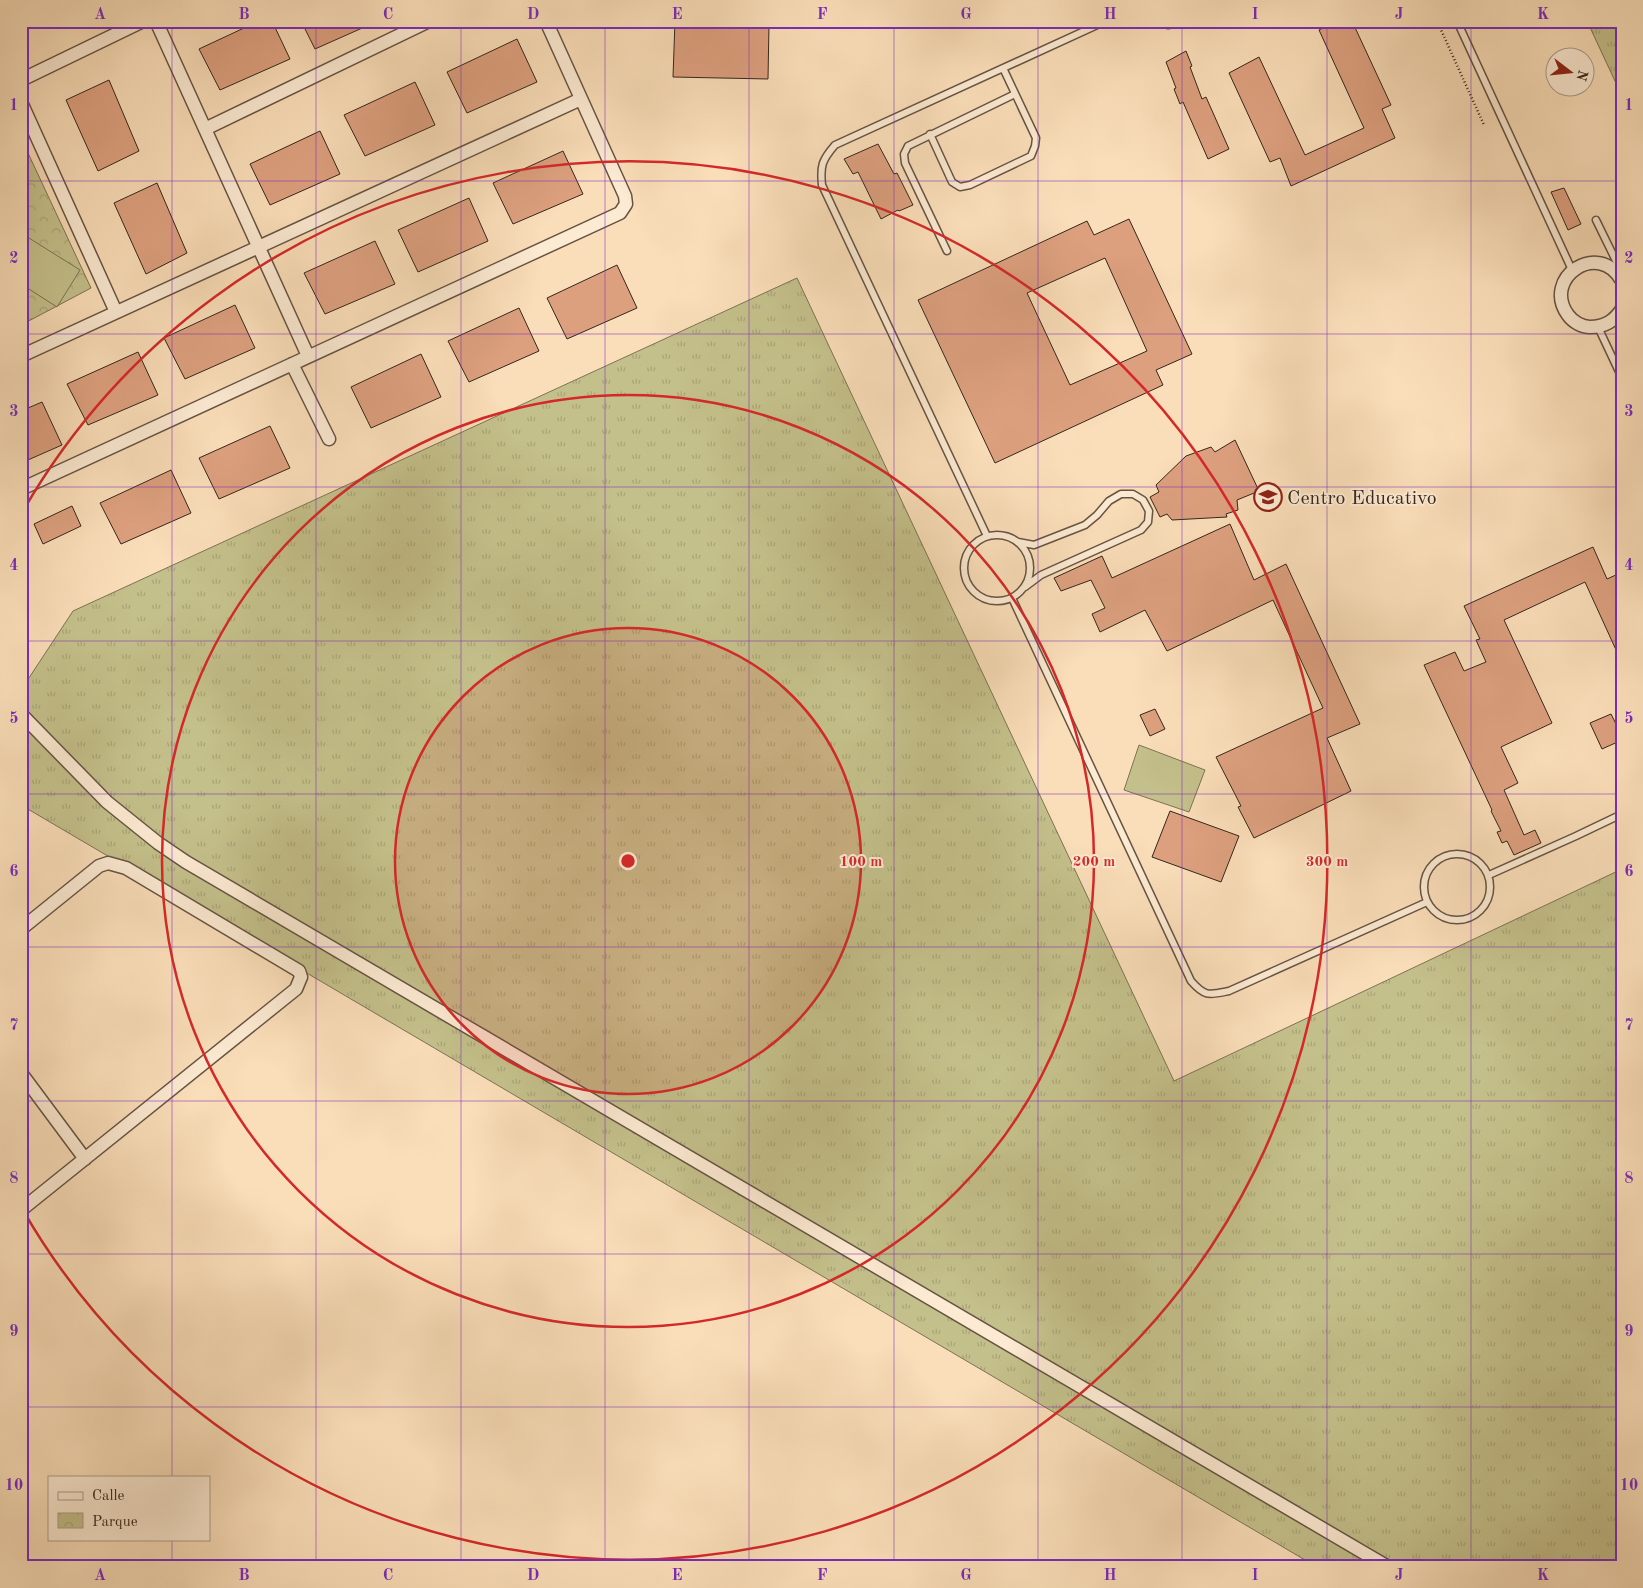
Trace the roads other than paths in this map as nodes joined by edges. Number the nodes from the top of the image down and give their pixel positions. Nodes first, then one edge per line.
1 (143, 21) edge
2 (156, 21) edge
3 (429, 21) edge
4 (546, 21) edge
5 (1106, 21) edge
6 (1157, 21) edge
7 (1186, 21) edge
8 (1457, 21) edge
9 (1004, 68) junction
10 (21, 80) edge
11 (1015, 94) junction
12 (581, 99) junction
13 (21, 102) edge
14 (205, 129) junction
15 (930, 134) junction
16 (1596, 220) dead end
17 (258, 246) junction
18 (947, 252) dead end
19 (1600, 263) junction
20 (1620, 267) edge
21 (1572, 270) junction
22 (1622, 281) edge
23 (1622, 309) edge
24 (116, 312) junction
25 (1598, 327) junction
26 (21, 356) edge
27 (308, 356) junction
28 (292, 364) junction
29 (1622, 378) edge
30 (329, 439) dead end
31 (21, 489) edge
32 (987, 536) junction
33 (1018, 542) junction
34 (1025, 587) junction
35 (1012, 598) junction
36 (21, 714) edge
37 (1622, 814) edge
38 (1488, 875) junction
39 (1427, 902) junction
40 (21, 928) edge
41 (21, 1074) edge
42 (85, 1159) junction
43 (21, 1210) edge
44 (1388, 1567) edge

1 - 10 street
2 - 14 street
3 - 14 street
4 - 12 street
5 - 9 lane
6 - 7 lane
8 - 21 lane
9 - 11 lane
9 - 32 lane
11 - 15 lane
11 - 15 lane
12 - 17 street
12 - 27 street
13 - 24 street
14 - 17 street
15 - 18 lane
16 - 20 lane
17 - 24 street
17 - 27 street
19 - 20 street
19 - 21 street
19 - 22 street
21 - 25 street
23 - 25 street
24 - 26 street
25 - 29 lane
27 - 28 street
28 - 30 street
28 - 31 street
32 - 33 lane
32 - 35 lane
33 - 34 lane
33 - 34 lane
34 - 35 lane
35 - 39 lane
36 - 44 street
37 - 38 lane
38 - 39 lane
38 - 39 lane
40 - 42 street
41 - 42 street
42 - 43 street

